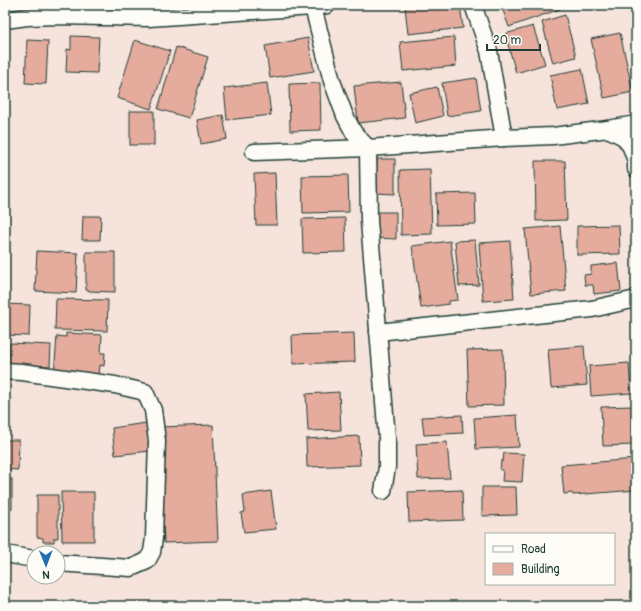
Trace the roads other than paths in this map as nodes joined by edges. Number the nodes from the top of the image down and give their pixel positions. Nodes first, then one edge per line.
1 (473, 5) edge
2 (320, 6) edge
3 (5, 20) edge
4 (636, 124) edge
5 (608, 129) junction
6 (504, 138) junction
7 (368, 148) junction
8 (254, 152) dead end
9 (636, 169) edge
10 (636, 299) edge
11 (378, 332) junction
12 (5, 371) edge
13 (383, 491) dead end
14 (5, 554) edge
15 (26, 558) edge
16 (66, 564) edge

1 - 6 street
2 - 3 street
2 - 7 street
4 - 5 street
5 - 6 street
5 - 9 street
6 - 7 street
7 - 8 street
7 - 11 street
10 - 11 street
11 - 13 street
12 - 16 street
14 - 15 street

